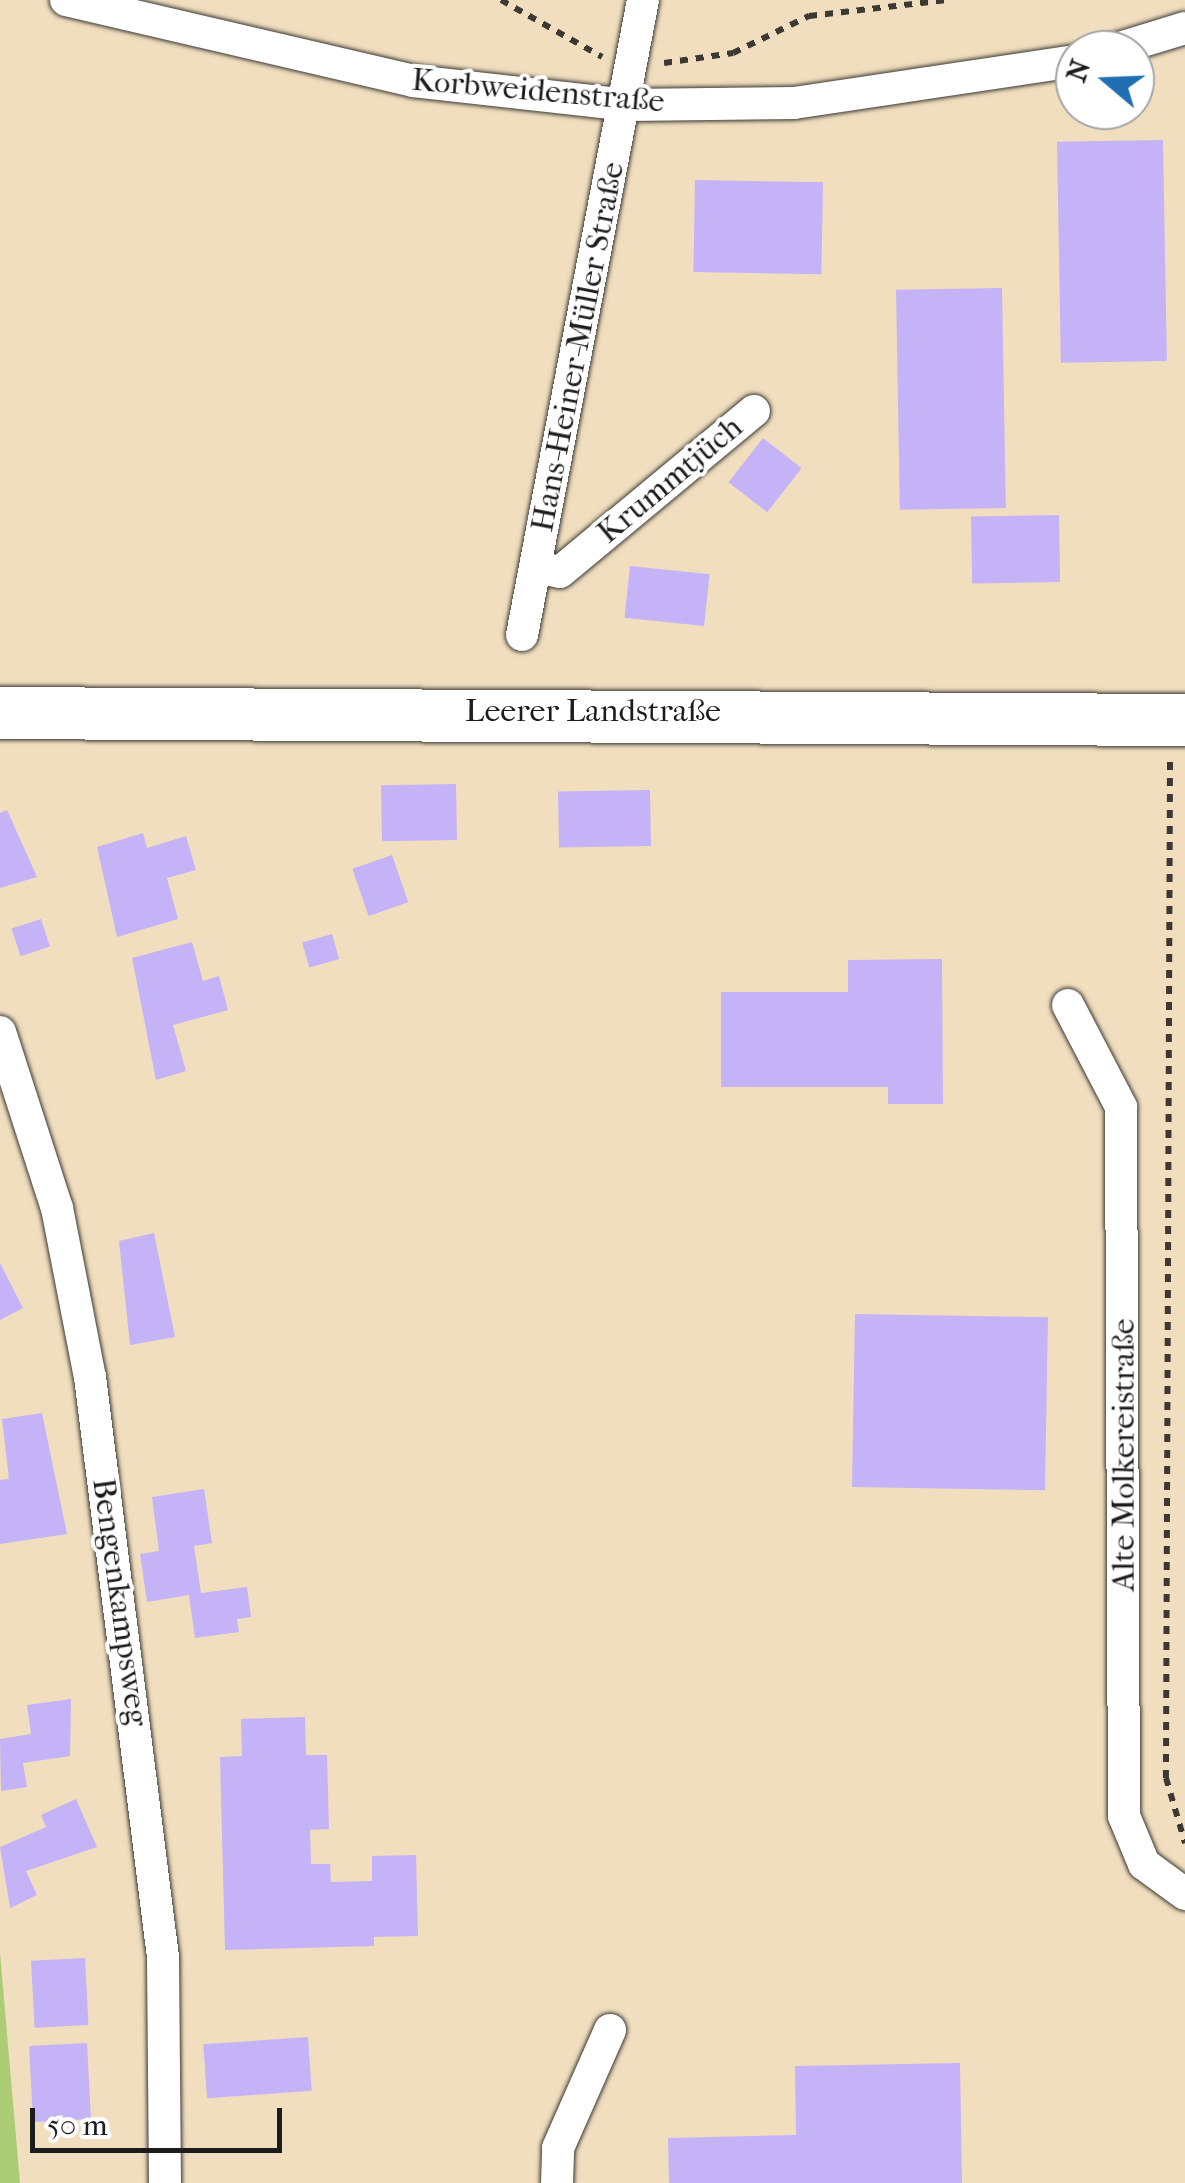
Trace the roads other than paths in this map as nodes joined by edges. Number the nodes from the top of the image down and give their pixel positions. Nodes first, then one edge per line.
1 (66, 0) edge
2 (643, 0) edge
3 (1185, 28) edge
4 (1155, 37) edge
5 (1055, 64) edge
6 (627, 105) junction
7 (754, 411) dead end
8 (535, 567) junction
9 (522, 635) dead end
10 (0, 713) edge
11 (1177, 741) edge
12 (1068, 1005) dead end
13 (0, 1032) edge
14 (1185, 1894) edge
15 (610, 2030) dead end
16 (164, 2183) edge
17 (557, 2183) edge

1 - 6 street, Korbweidenstraße
2 - 6 street, Hans-Heiner-Müller Straße
3 - 4 street
5 - 6 street, Korbweidenstraße
6 - 8 street, Hans-Heiner-Müller Straße
7 - 8 street, Krummtjüch
8 - 9 street, Hans-Heiner-Müller Straße
10 - 11 main road, Leerer Landstraße
12 - 14 street, Alte Molkereistraße
13 - 16 street, Bengenkampsweg
15 - 17 street

